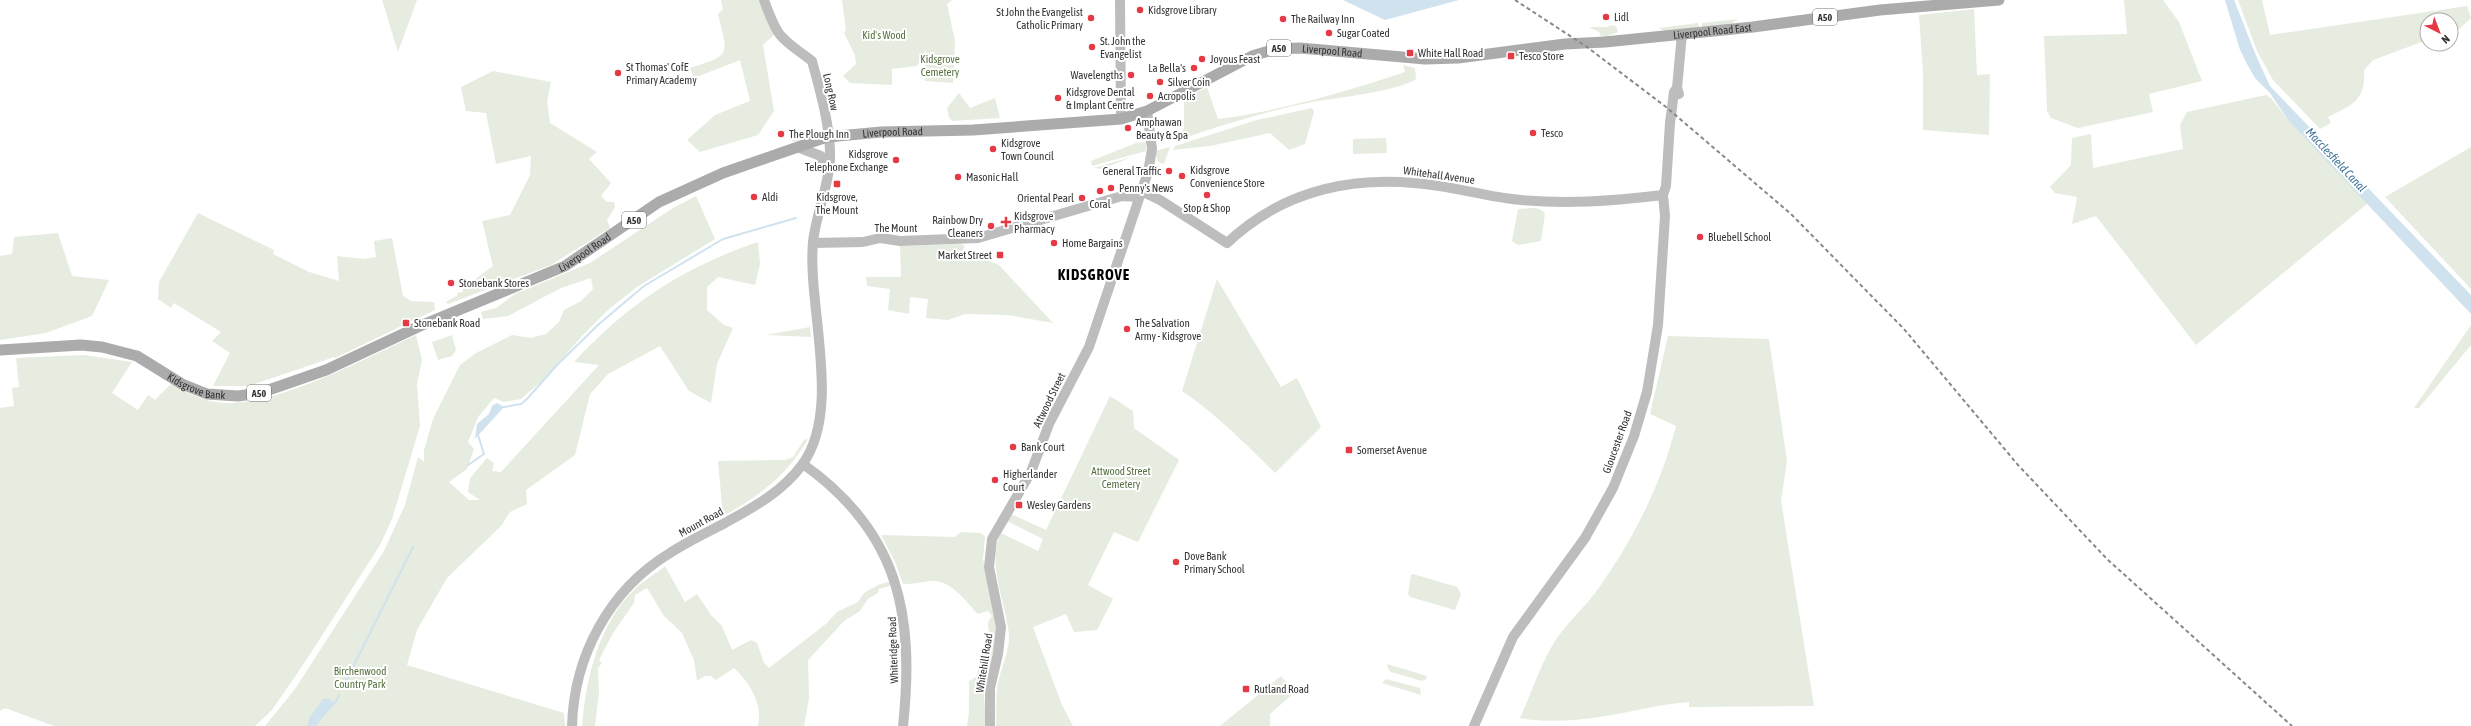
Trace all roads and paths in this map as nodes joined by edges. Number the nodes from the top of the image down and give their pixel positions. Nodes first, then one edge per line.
1 (764, 0) edge
2 (1120, 0) edge
3 (1999, 0) edge
4 (1682, 34) junction
5 (1425, 59) joint
6 (1147, 111) junction
7 (1121, 119) junction
8 (828, 137) junction
9 (797, 147) junction
10 (828, 178) junction
11 (1140, 194) junction
12 (1664, 195) junction
13 (813, 243) junction
14 (390, 340) joint
15 (0, 350) edge
16 (803, 464) junction
17 (1001, 627) joint
18 (572, 726) edge
19 (903, 726) edge
20 (990, 726) edge
21 (1474, 726) edge

1 - 8 street, Long Row
2 - 7 street
3 - 4 main road, Liverpool Road East / A50
4 - 5 main road, Liverpool Road East / A50
4 - 12 street, Gloucester Road
5 - 6 main road, Liverpool Road / A50
6 - 7 main road, Liverpool Road / A50
6 - 11 street, Attwood Street
7 - 8 main road, Liverpool Road / A50
8 - 9 main road, Liverpool Road / A50
8 - 10 street
9 - 10 street
9 - 14 main road, Liverpool Road / A50
10 - 13 street
11 - 12 street, Whitehall Avenue
11 - 13 street, The Mount
11 - 17 street, Attwood Street
12 - 21 street, Gloucester Road
13 - 16 street, Mount Road
14 - 15 main road, Kidsgrove Bank / A50
16 - 18 street, Mount Road
16 - 19 street, Whiteridge Road
17 - 20 street, Whitehill Road

